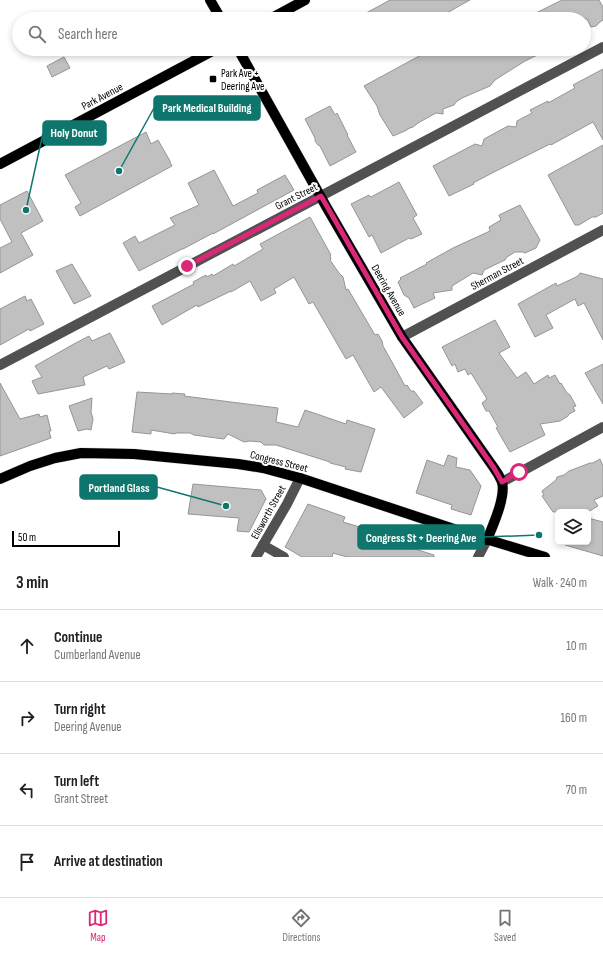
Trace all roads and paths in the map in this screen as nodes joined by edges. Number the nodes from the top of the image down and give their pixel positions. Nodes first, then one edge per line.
1 (210, 0) edge
2 (305, 0) edge
3 (217, 12) edge
4 (283, 12) edge
5 (603, 47) edge
6 (591, 53) edge
7 (203, 56) edge
8 (242, 56) edge
9 (586, 56) edge
10 (0, 164) edge
11 (321, 196) junction
12 (603, 230) edge
13 (402, 337) junction
14 (0, 365) edge
15 (603, 427) edge
16 (300, 478) junction
17 (0, 479) edge
18 (502, 482) junction
19 (487, 540) junction
20 (263, 546) junction
21 (256, 557) edge
22 (284, 557) edge
23 (478, 557) edge
24 (545, 557) edge

1 - 3 main road
2 - 4 main road
5 - 6 street, Grant Street
7 - 10 main road, Park Avenue
8 - 11 main road, Deering Avenue
9 - 11 street, Grant Street
11 - 13 main road, Deering Avenue
11 - 14 street, Grant Street
12 - 13 street, Sherman Street
13 - 18 main road, Deering Avenue
15 - 18 street
16 - 17 main road, Congress Street
16 - 19 main road, Congress Street
16 - 20 street, Ellsworth Street
18 - 19 main road
19 - 23 street
19 - 24 main road, Congress Street
20 - 21 street, Ellsworth Street
20 - 22 street

